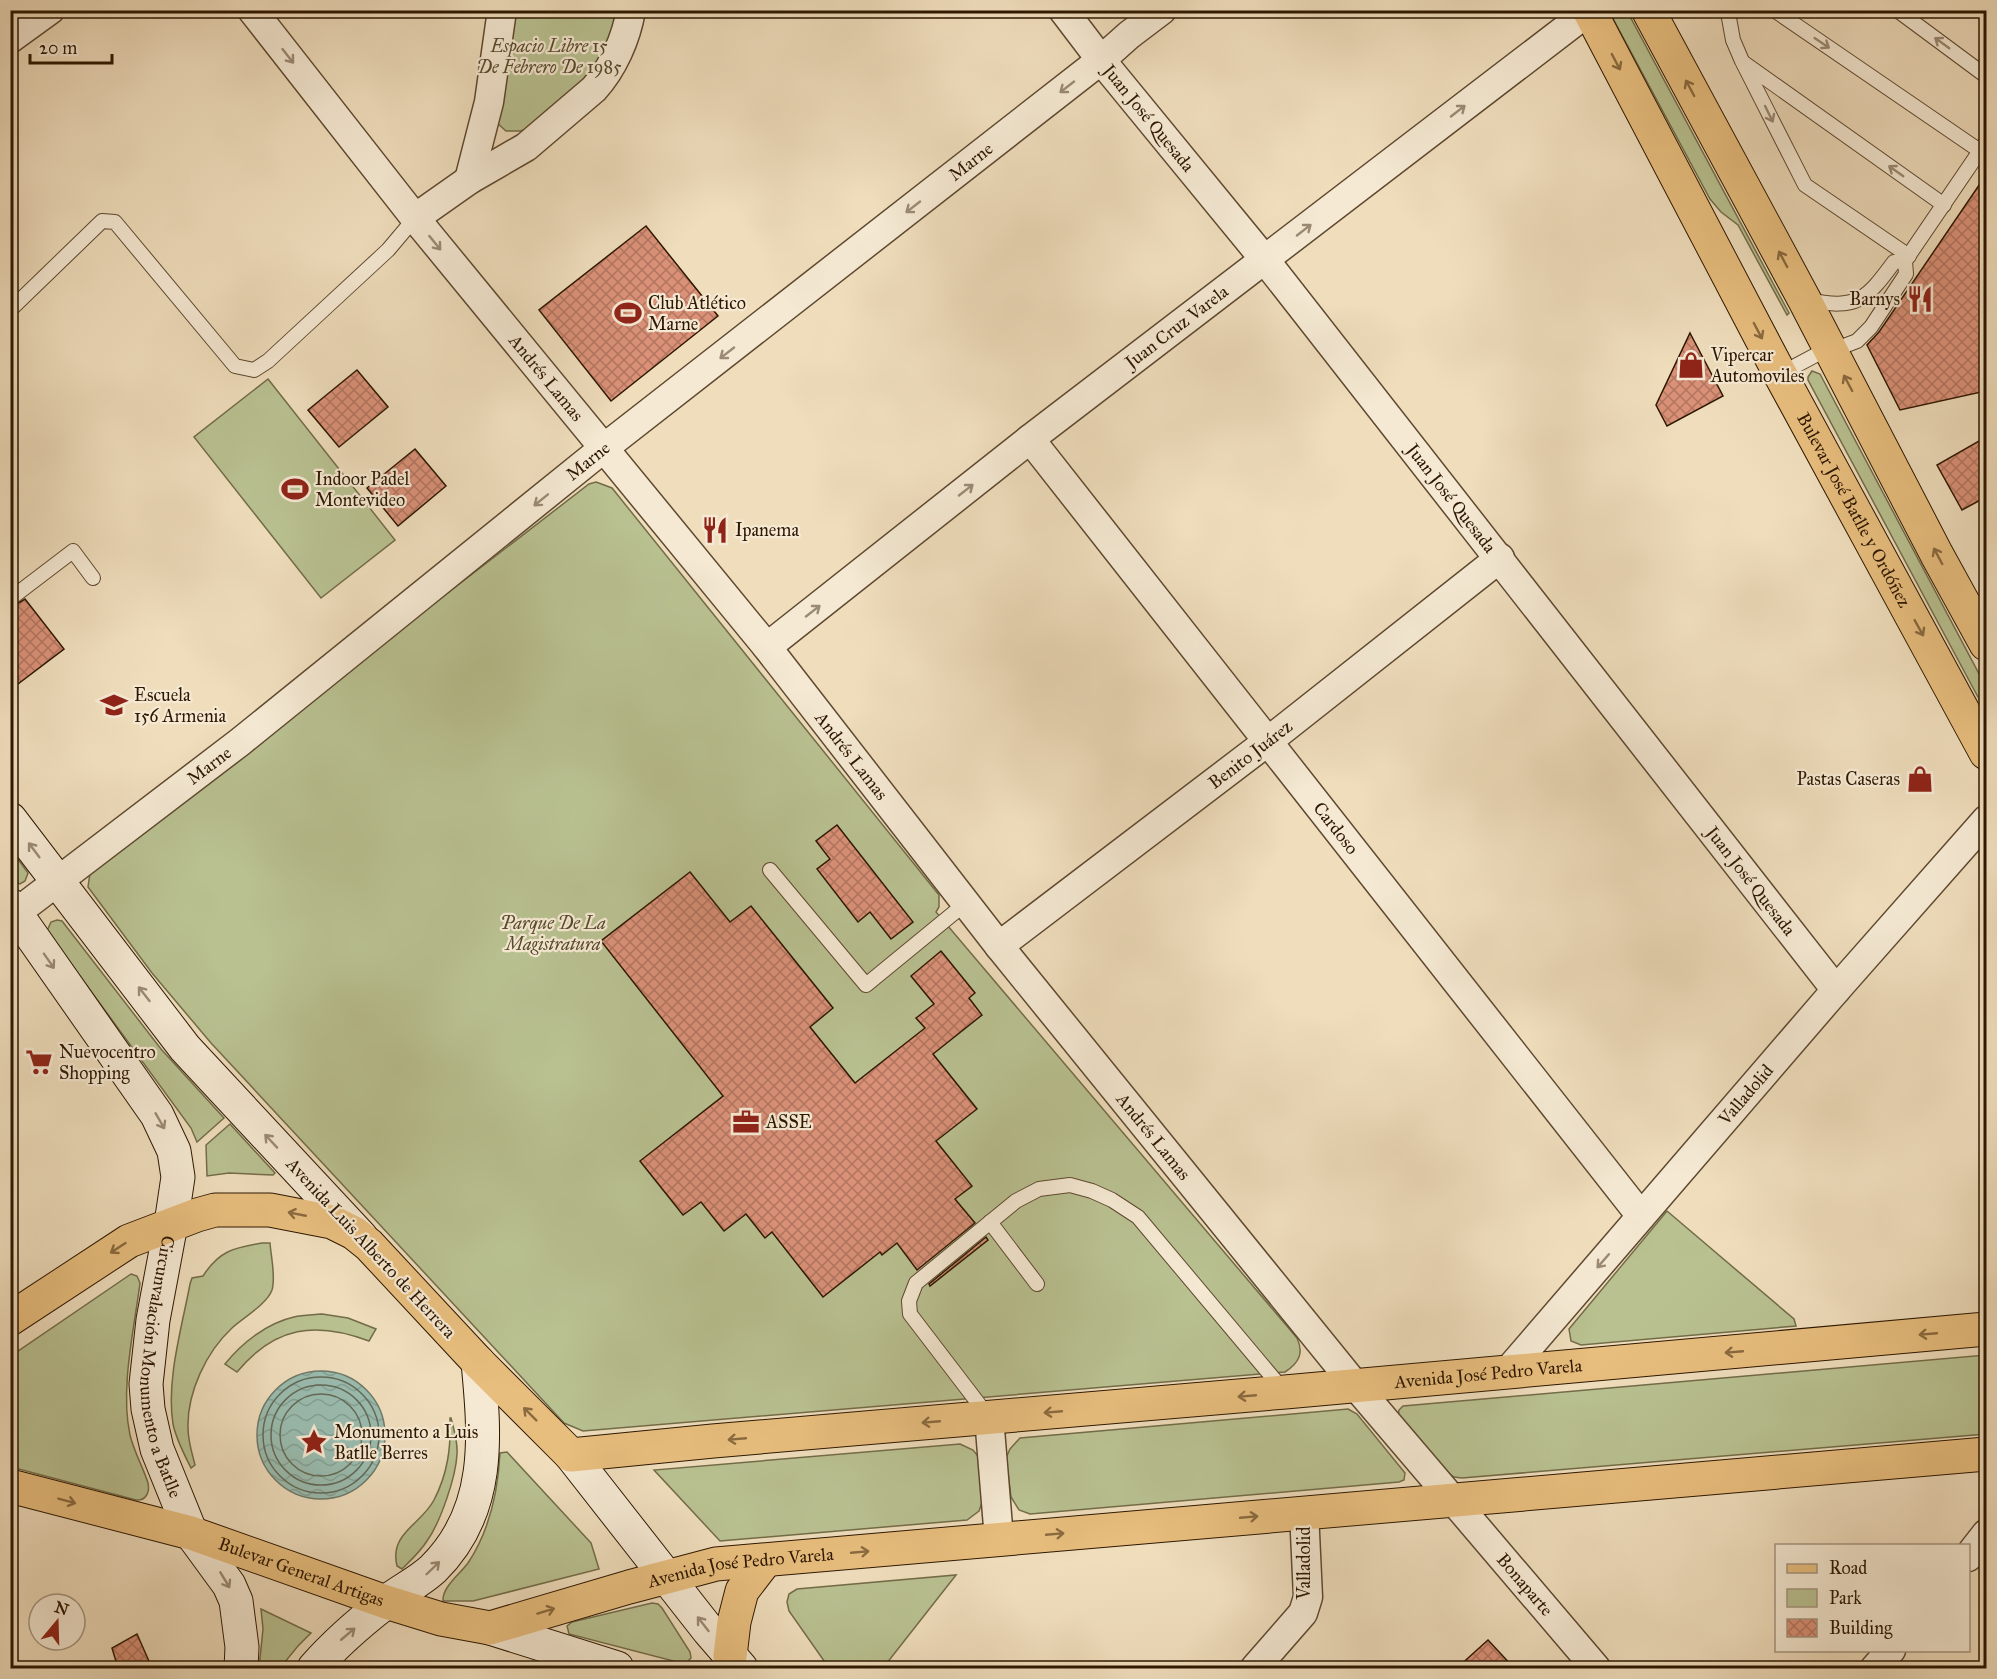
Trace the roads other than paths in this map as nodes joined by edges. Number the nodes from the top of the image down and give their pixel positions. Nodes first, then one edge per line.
1 (50, 10) edge
2 (252, 10) edge
3 (502, 10) edge
4 (631, 10) edge
5 (1063, 10) edge
6 (1162, 10) edge
7 (1648, 10) edge
8 (1730, 10) edge
9 (1774, 10) edge
10 (1897, 10) edge
11 (1589, 11) edge
12 (10, 39) edge
13 (1101, 60) junction
14 (1742, 62) junction
15 (1986, 76) edge
16 (1983, 147) edge
17 (469, 180) junction
18 (1944, 205) junction
19 (415, 218) junction
20 (1907, 258) junction
21 (1265, 260) junction
22 (1804, 299) junction
23 (10, 310) edge
24 (1829, 348) junction
25 (1780, 374) junction
26 (1030, 439) junction
27 (604, 448) junction
28 (1500, 558) junction
29 (93, 578) dead end
30 (10, 599) edge
31 (1986, 644) edge
32 (767, 647) junction
33 (1267, 742) junction
34 (1986, 753) edge
35 (10, 819) edge
36 (1986, 820) edge
37 (770, 870) dead end
38 (57, 881) junction
39 (966, 903) junction
40 (13, 909) edge
41 (999, 946) junction
42 (1836, 990) junction
43 (1641, 1216) junction
44 (990, 1222) junction
45 (171, 1224) junction
46 (369, 1245) junction
47 (1037, 1284) dead end
48 (10, 1319) edge
49 (1986, 1329) edge
50 (478, 1362) junction
51 (1507, 1372) junction
52 (1355, 1386) junction
53 (1286, 1392) junction
54 (989, 1418) junction
55 (1986, 1454) edge
56 (571, 1455) junction
57 (10, 1486) edge
58 (1453, 1501) junction
59 (1304, 1512) junction
60 (191, 1533) junction
61 (1986, 1534) edge
62 (999, 1539) junction
63 (1970, 1554) edge
64 (765, 1561) junction
65 (668, 1576) junction
66 (386, 1602) junction
67 (490, 1628) junction
68 (1889, 1652) edge
69 (736, 1662) edge
70 (241, 1668) edge
71 (314, 1668) edge
72 (617, 1668) edge
73 (1255, 1668) edge
74 (1596, 1668) edge
75 (1875, 1668) edge

1 - 12 street
2 -> 19 street, Andrés Lamas
3 - 17 street
4 - 17 street
5 - 13 street, Juan José Quesada
6 - 13 street, Marne
22 -> 7 main road
8 - 14 lane
9 -> 16 lane
15 -> 10 lane
21 -> 11 street, Juan Cruz Varela
11 -> 25 main road, Bulevar José Batlle y Ordóñez
13 - 21 street, Juan José Quesada
13 -> 27 street, Marne
18 -> 14 lane
14 -> 20 lane
16 - 18 lane
17 - 19 street
18 - 20 lane
19 - 23 lane
19 -> 27 street, Andrés Lamas
20 - 22 lane
20 - 24 lane
21 - 26 street, Juan Cruz Varela
21 - 28 street, Juan José Quesada
22 - 24 main road
24 - 25 lane
31 -> 24 main road
25 -> 34 main road, Bulevar José Batlle y Ordóñez
32 -> 26 street, Juan Cruz Varela
26 - 33 street, Cardoso
27 - 32 street, Andrés Lamas
27 -> 38 street, Marne
28 - 33 street, Benito Juárez
28 - 42 street, Juan José Quesada
29 - 30 lane
32 - 39 street, Andrés Lamas
33 - 41 street, Benito Juárez
33 - 43 street, Cardoso
38 -> 35 main road, Avenida Luis Alberto de Herrera
36 - 42 street, Valladolid
37 - 39 lane
38 - 40 street, Marne
46 -> 38 main road, Avenida Luis Alberto de Herrera
39 - 41 street, Andrés Lamas
40 -> 45 main road
41 - 52 street, Andrés Lamas
42 - 43 street, Valladolid
43 -> 51 street, Valladolid
44 - 47 lane
44 - 53 lane
44 - 54 lane
46 -> 45 main road, Circunvalación Monumento a Batlle
45 -> 48 main road
45 - 60 main road, Circunvalación Monumento a Batlle
46 - 50 main road, Avenida Luis Alberto de Herrera
49 -> 51 main road, Avenida José Pedro Varela
56 -> 50 main road, Avenida Luis Alberto de Herrera
66 -> 50 main road
51 - 52 main road, Avenida José Pedro Varela
52 - 53 main road, Avenida José Pedro Varela
52 - 58 street, Andrés Lamas
53 -> 54 main road, Avenida José Pedro Varela
54 -> 56 main road, Avenida José Pedro Varela
54 - 62 street
55 - 58 main road, Avenida José Pedro Varela
56 - 65 main road, Avenida Luis Alberto de Herrera
57 -> 60 main road, Bulevar General Artigas
58 - 59 main road, Avenida José Pedro Varela
58 - 74 street, Bonaparte
62 -> 59 main road, Avenida José Pedro Varela
59 - 73 street, Valladolid
60 - 66 main road, Bulevar General Artigas
60 -> 70 main road, Bulevar General Artigas
61 - 63 street
64 -> 62 main road, Avenida José Pedro Varela
64 - 65 main road, Avenida José Pedro Varela
64 - 69 main road
67 -> 65 main road, Avenida José Pedro Varela
69 -> 65 main road, Avenida Luis Alberto de Herrera
66 - 67 main road
71 -> 66 main road, Bulevar General Artigas
67 - 72 main road
68 - 75 street

